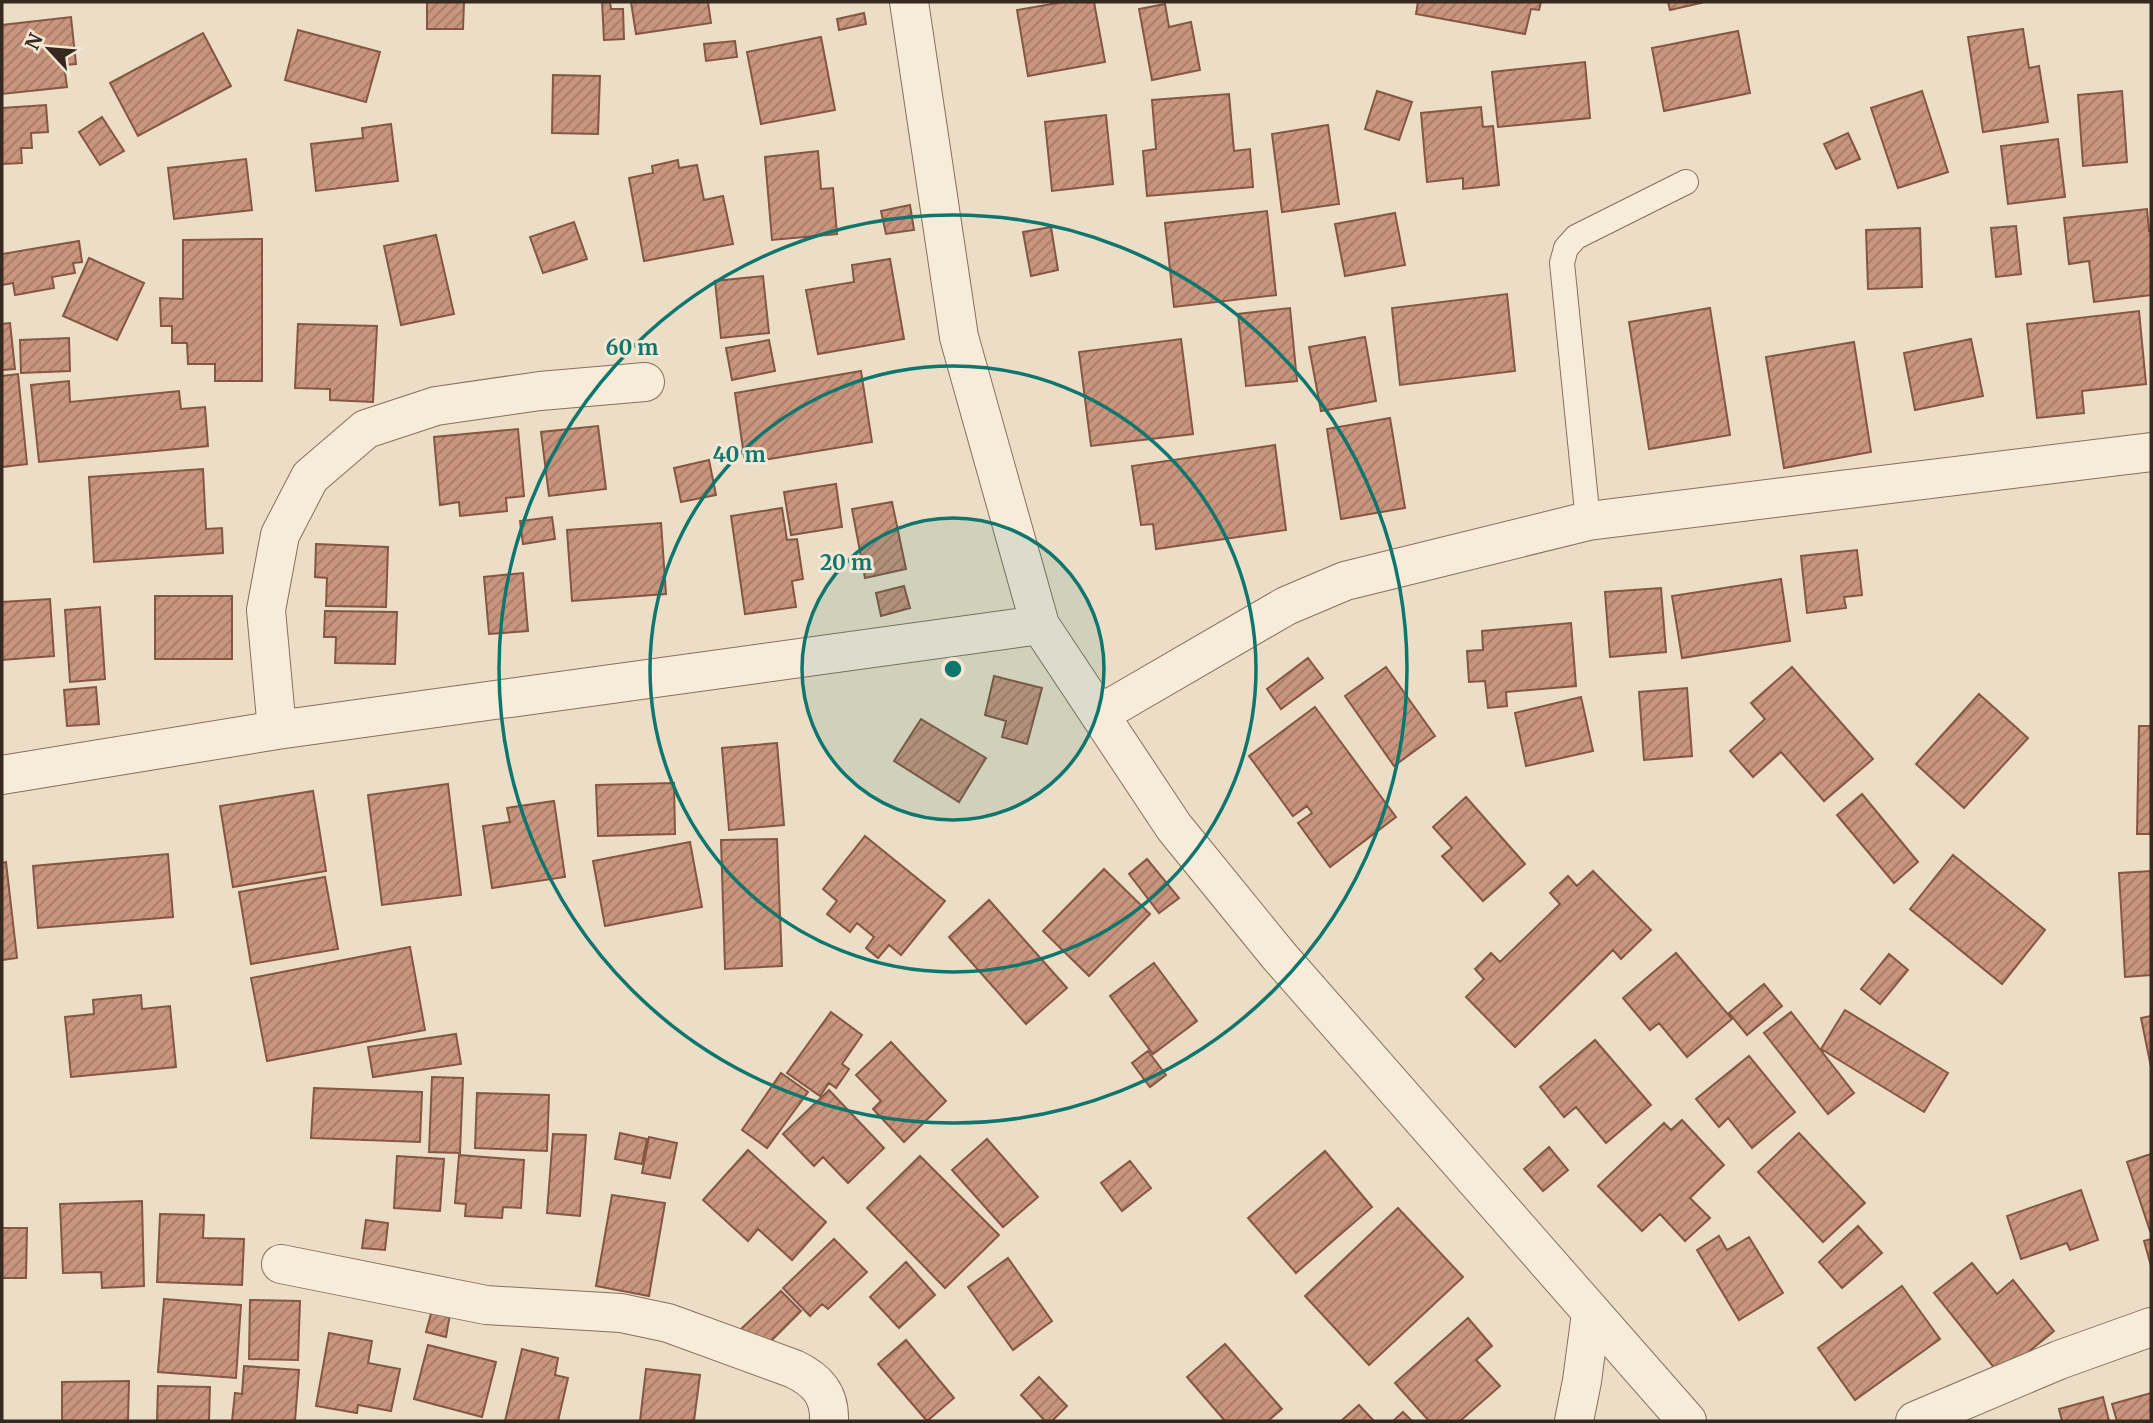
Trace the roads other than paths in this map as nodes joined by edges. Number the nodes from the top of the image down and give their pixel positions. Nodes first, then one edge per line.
1 (909, 2) edge
2 (1686, 182) dead end
3 (645, 382) dead end
4 (2151, 452) edge
5 (1588, 522) junction
6 (1040, 625) junction
7 (1100, 714) junction
8 (278, 730) junction
9 (2, 775) edge
10 (281, 1264) dead end
11 (1591, 1312) junction
12 (2151, 1327) edge
13 (830, 1421) edge
14 (1574, 1421) edge
15 (1687, 1421) edge
16 (1915, 1421) edge

1 - 6 street
2 - 5 lane
3 - 8 street
4 - 5 street
5 - 7 street
6 - 7 street
6 - 8 street
7 - 11 street
8 - 9 street
10 - 13 street
11 - 14 street
11 - 15 street
12 - 16 street

